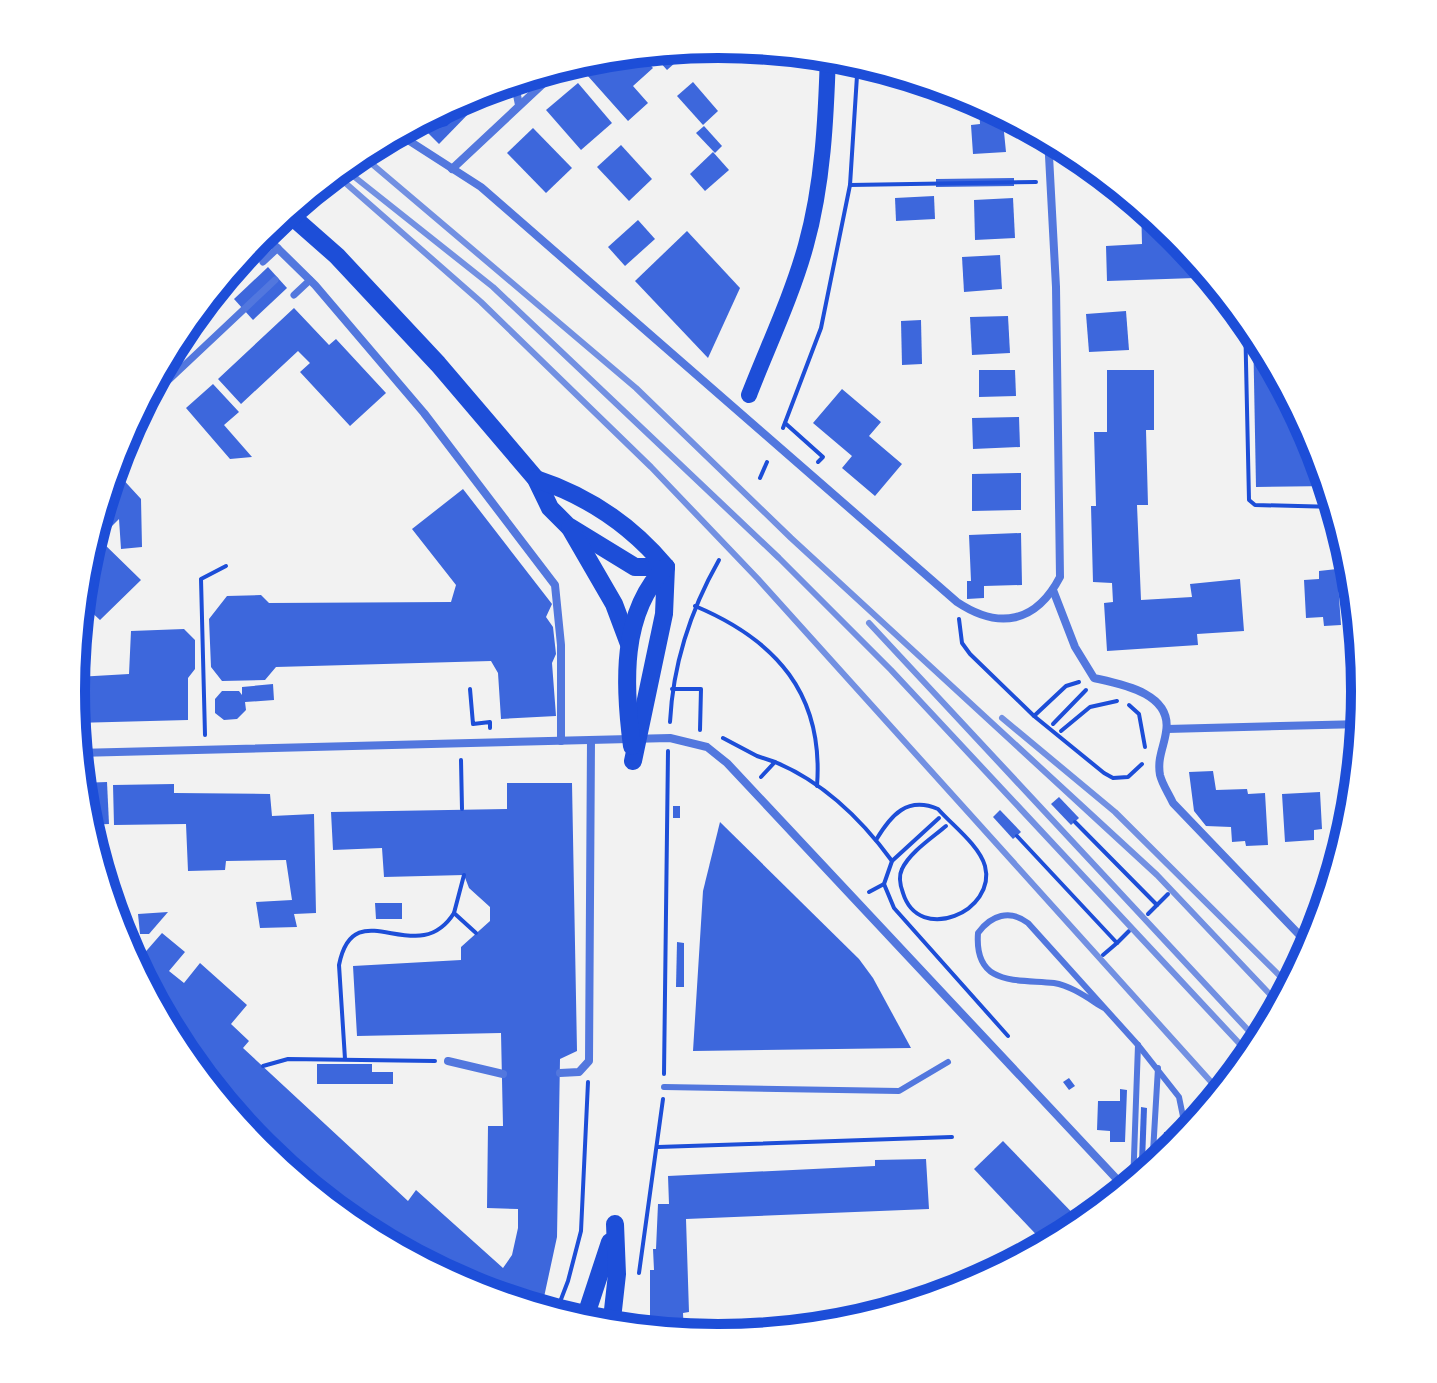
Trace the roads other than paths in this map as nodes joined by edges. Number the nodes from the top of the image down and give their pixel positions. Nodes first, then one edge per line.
1 (827, 67) edge
2 (542, 84) edge
3 (516, 92) edge
4 (519, 105) junction
5 (408, 140) edge
6 (1049, 152) edge
7 (452, 169) junction
8 (296, 220) edge
9 (272, 243) edge
10 (278, 248) junction
11 (263, 262) dead end
12 (275, 280) dead end
13 (310, 280) junction
14 (294, 295) dead end
15 (166, 383) edge
16 (749, 395) dead end
17 (536, 479) junction
18 (568, 526) junction
19 (666, 567) junction
20 (1053, 590) junction
21 (630, 646) junction
22 (1351, 724) edge
23 (1167, 729) junction
24 (591, 740) junction
25 (561, 741) junction
26 (88, 753) edge
27 (1302, 938) edge
28 (1104, 1008) junction
29 (1138, 1045) junction
30 (448, 1061) road end
31 (948, 1062) dead end
32 (1158, 1068) junction
33 (560, 1073) dead end
34 (503, 1074) dead end
35 (664, 1087) road end
36 (1184, 1121) edge
37 (1153, 1152) edge
38 (1134, 1170) edge
39 (1119, 1182) edge
40 (587, 1311) edge
41 (612, 1316) edge

1 - 16 main road
2 - 4 street
3 - 4 street
4 - 7 street
5 - 7 street
6 - 20 street
7 - 20 street
8 - 17 main road
9 - 10 street
10 - 11 street
10 - 13 street
12 - 15 street
13 - 14 street
13 - 25 street
17 - 18 main road
17 - 19 main road
18 - 19 main road
18 - 21 main road
19 - 21 main road
19 - 21 main road
20 - 23 street
22 - 23 street
23 - 27 street
24 - 25 street
24 - 33 street
24 - 39 street
25 - 26 street
28 - 28 lane
28 - 29 lane
29 - 32 lane
29 - 38 lane
30 - 34 street
31 - 35 lane
32 - 36 lane
32 - 37 lane
40 - 41 main road

